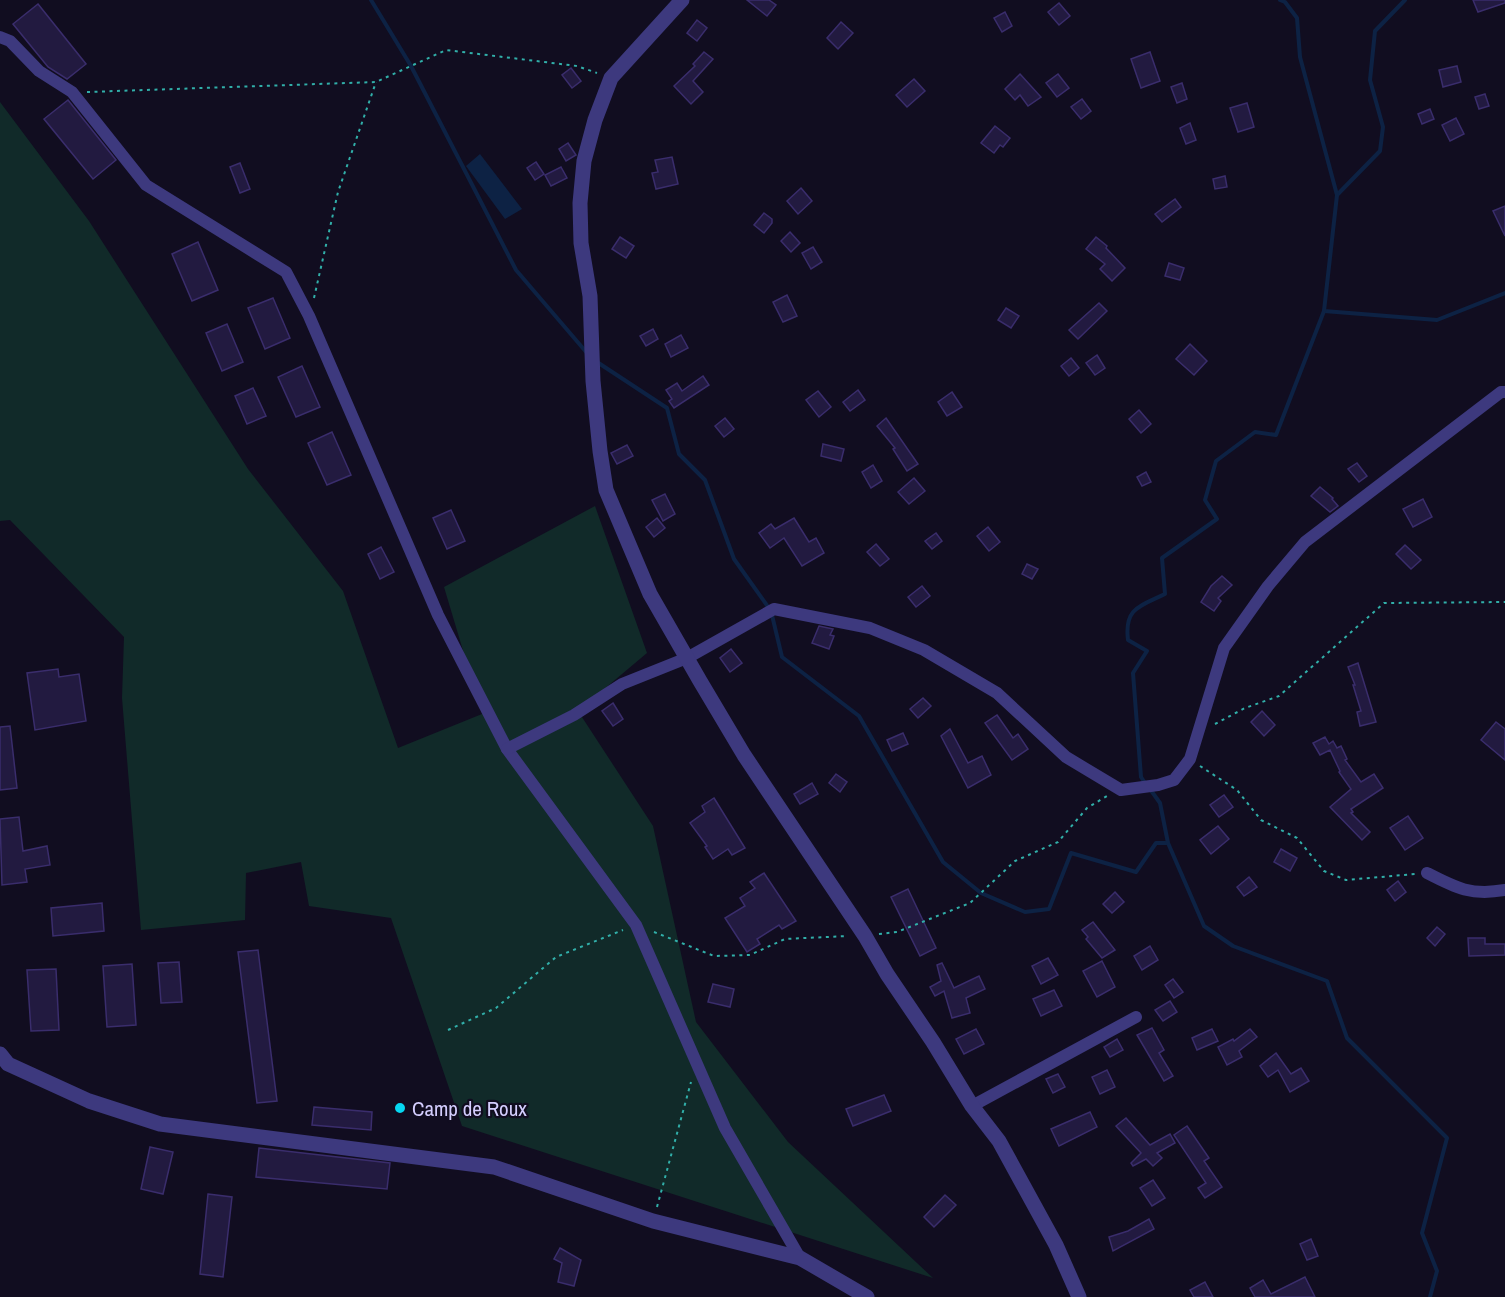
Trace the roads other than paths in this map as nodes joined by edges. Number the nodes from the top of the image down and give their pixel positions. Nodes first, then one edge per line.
1 (682, 0) edge
2 (0, 37) edge
3 (1505, 392) edge
4 (687, 658) junction
5 (507, 749) junction
6 (1427, 873) road end
7 (1505, 890) edge
8 (1136, 1017) dead end
9 (0, 1054) edge
10 (972, 1106) junction
11 (800, 1258) junction
12 (867, 1297) edge
13 (1079, 1297) edge

1 - 4 street
2 - 5 street
3 - 4 street
4 - 5 street
4 - 10 street
5 - 11 street
6 - 7 street
8 - 10 street
9 - 11 street
10 - 13 street
11 - 12 street

